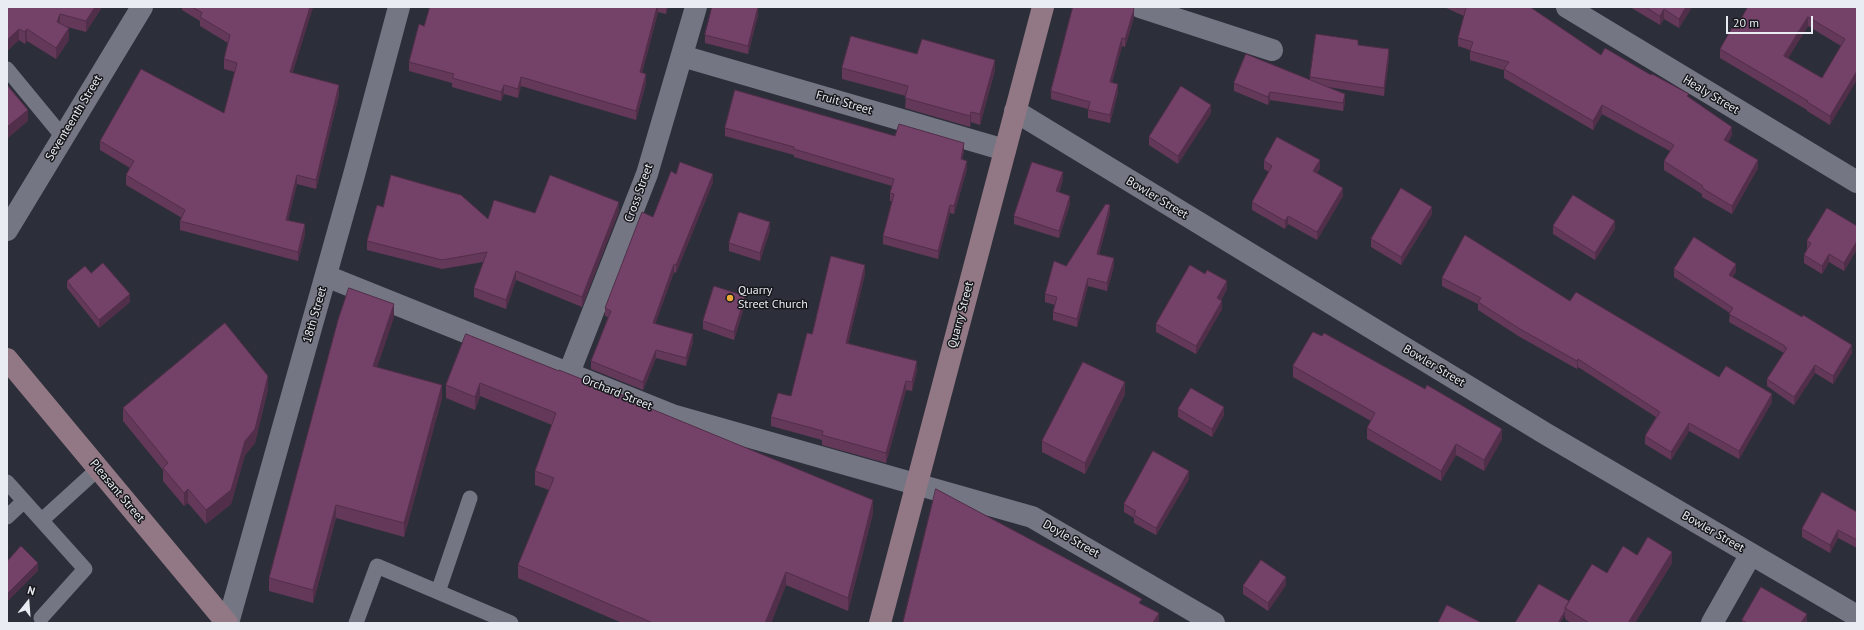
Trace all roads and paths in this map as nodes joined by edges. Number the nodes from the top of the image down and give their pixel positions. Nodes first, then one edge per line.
1 (142, 7) edge
2 (399, 7) edge
3 (696, 7) edge
4 (1043, 7) edge
5 (1140, 7) edge
6 (1567, 7) edge
7 (1272, 50) dead end
8 (682, 56) junction
9 (7, 69) edge
10 (1015, 111) junction
11 (63, 137) junction
12 (1005, 150) junction
13 (1857, 182) edge
14 (7, 230) edge
15 (326, 276) junction
16 (9, 365) edge
17 (569, 373) junction
18 (98, 469) junction
19 (7, 482) edge
20 (917, 483) junction
21 (470, 498) dead end
22 (24, 501) junction
23 (7, 517) edge
24 (42, 520) junction
25 (1751, 554) junction
26 (438, 592) junction
27 (1857, 616) edge
28 (41, 618) dead end
29 (228, 623) edge
30 (356, 623) edge
31 (511, 623) edge
32 (880, 623) edge
33 (1214, 623) edge
34 (1712, 623) edge

1 - 11 street, Seventeenth Street
2 - 15 street, 18th Street
3 - 8 street, Cross Street
4 - 10 main road, Quarry Street
5 - 7 street
6 - 13 street, Healy Street
8 - 12 street, Fruit Street
8 - 17 street, Cross Street
9 - 11 lane
10 - 12 main road, Quarry Street
10 - 25 street, Bowler Street
11 - 14 street, Seventeenth Street
12 - 20 main road, Quarry Street
15 - 17 street, Orchard Street
15 - 29 street, 18th Street
16 - 18 main road, Pleasant Street
17 - 20 street, Orchard Street
18 - 24 lane
18 - 29 main road, Pleasant Street
19 - 22 lane
20 - 32 main road, Quarry Street
20 - 33 street, Doyle Street
21 - 26 lane
22 - 23 lane
22 - 24 lane
24 - 28 lane
25 - 27 street, Bowler Street
25 - 34 street
26 - 30 lane
26 - 31 lane

